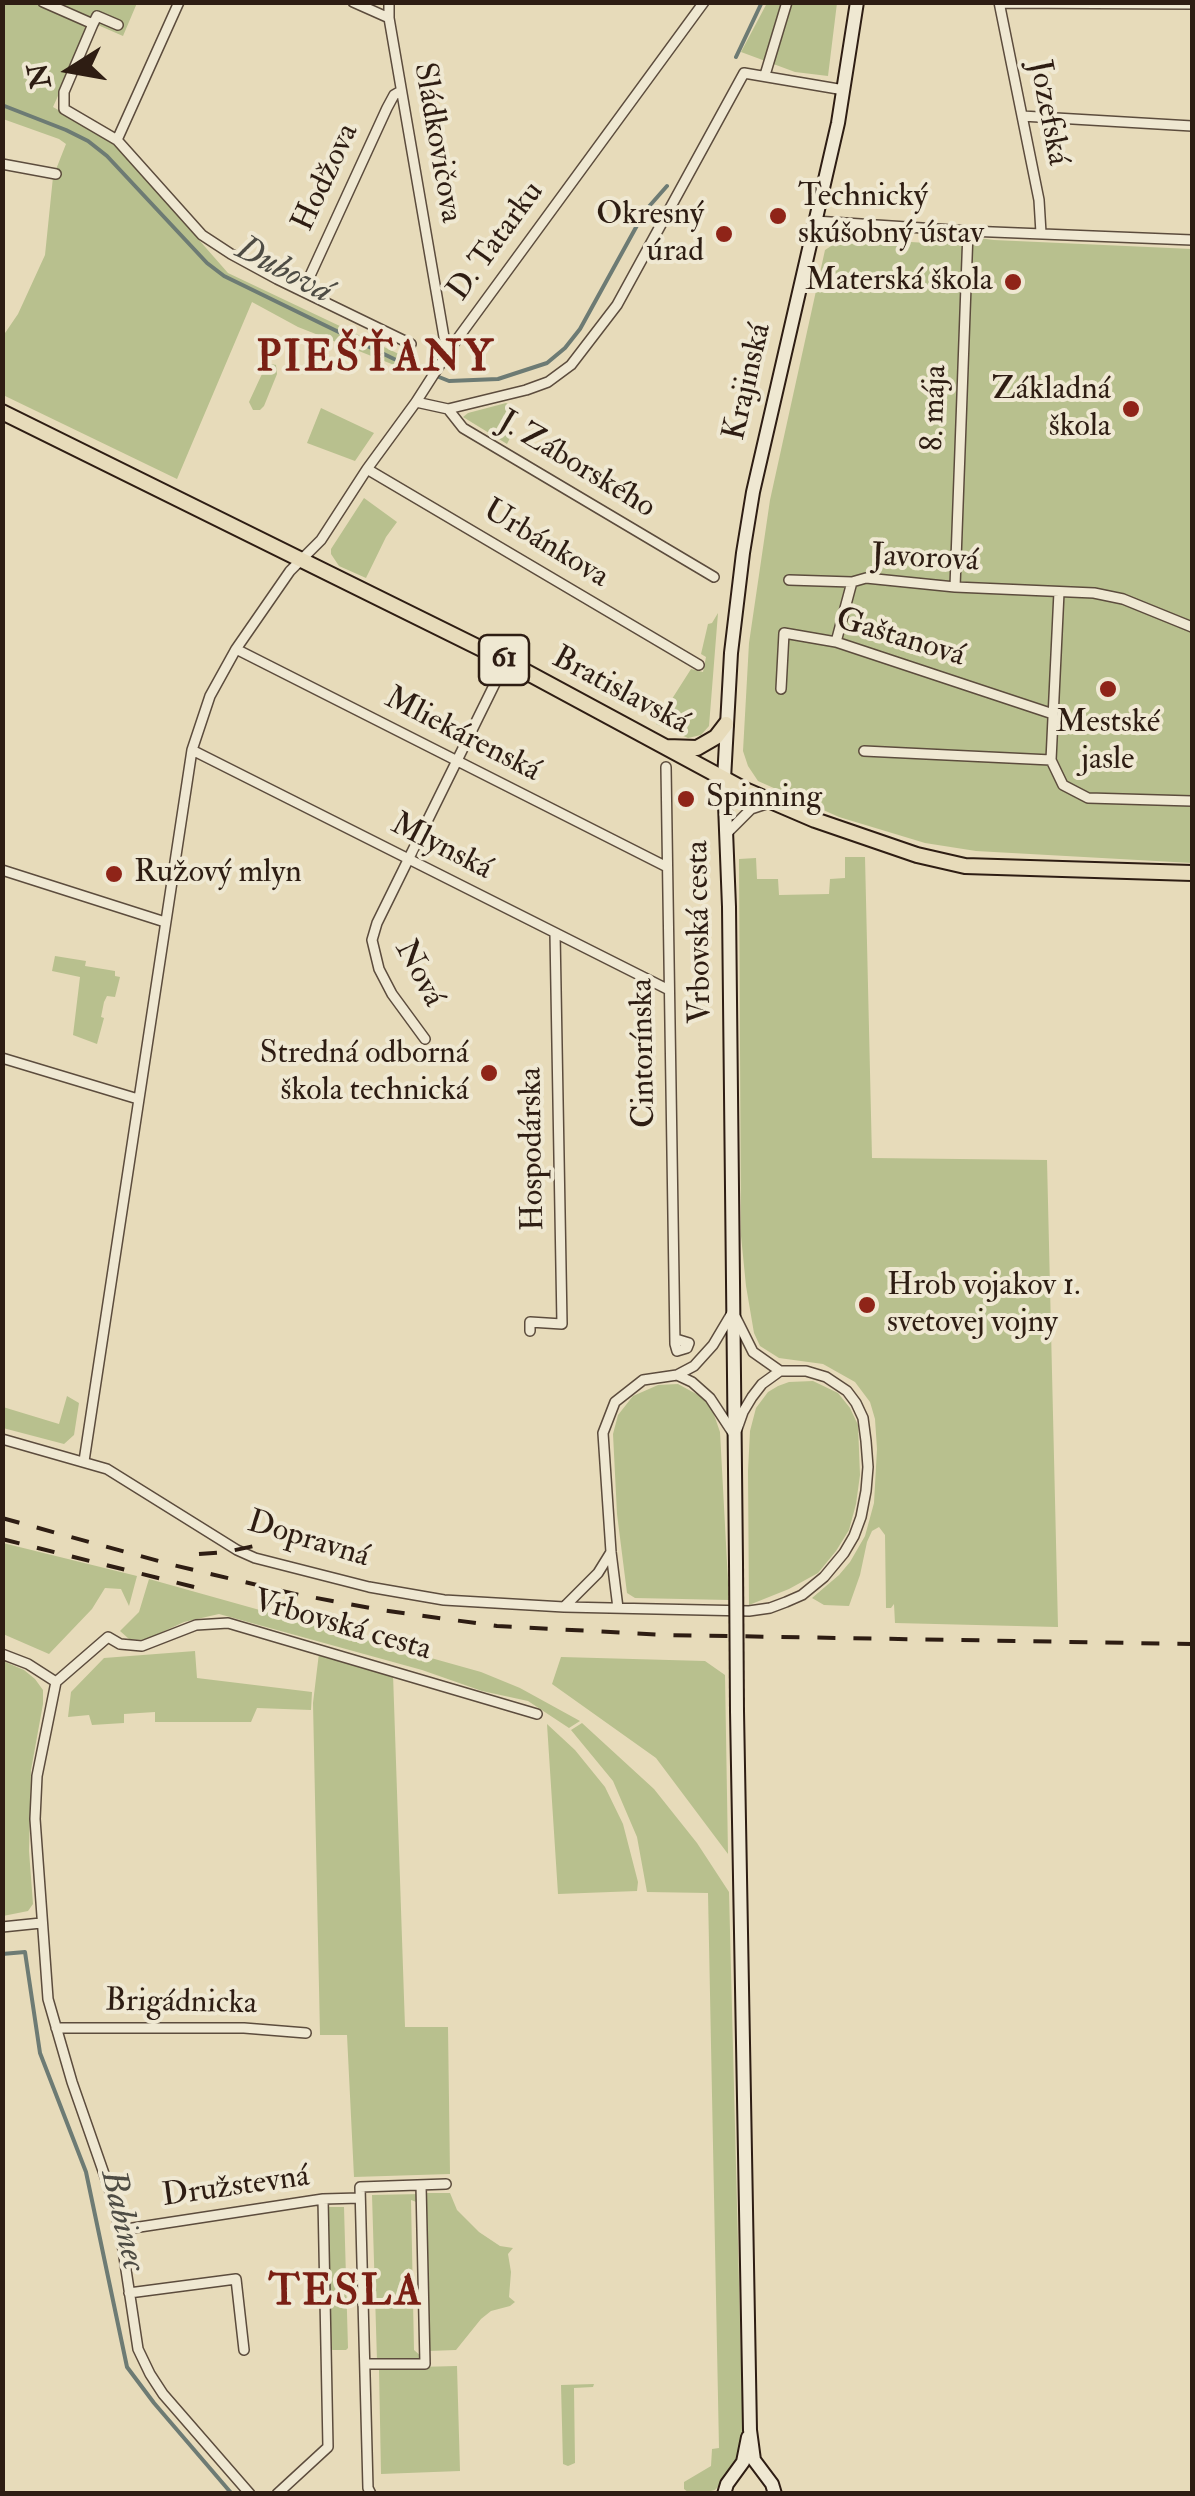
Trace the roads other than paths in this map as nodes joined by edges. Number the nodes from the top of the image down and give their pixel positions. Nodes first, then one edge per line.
1 (43, 2) edge
2 (179, 2) edge
3 (353, 2) edge
4 (389, 2) edge
5 (704, 2) edge
6 (787, 2) edge
7 (857, 2) edge
8 (999, 3) edge
9 (1192, 4) edge
10 (389, 18) junction
11 (93, 24) junction
12 (118, 25) dead end
13 (765, 75) junction
14 (844, 90) junction
15 (401, 91) junction
16 (1022, 116) junction
17 (1192, 126) edge
18 (116, 140) junction
19 (2, 164) edge
20 (56, 174) dead end
21 (815, 221) junction
22 (968, 231) junction
23 (1041, 233) junction
24 (1192, 240) edge
25 (303, 290) junction
26 (411, 344) dead end
27 (447, 353) junction
28 (416, 402) junction
29 (448, 408) junction
30 (2, 412) edge
31 (367, 469) junction
32 (300, 561) junction
33 (714, 577) dead end
34 (788, 580) dead end
35 (852, 582) junction
36 (955, 587) junction
37 (1058, 592) junction
38 (1192, 627) edge
39 (836, 642) junction
40 (236, 650) junction
41 (506, 661) junction
42 (699, 665) dead end
43 (781, 689) dead end
44 (1052, 714) junction
45 (726, 724) junction
46 (666, 748) junction
47 (192, 750) junction
48 (864, 750) dead end
49 (1050, 760) junction
50 (456, 762) junction
51 (666, 767) dead end
52 (724, 779) junction
53 (1192, 801) edge
54 (772, 802) junction
55 (727, 833) junction
56 (408, 860) junction
57 (666, 867) junction
58 (2, 870) edge
59 (1192, 873) edge
60 (165, 922) junction
61 (554, 932) junction
62 (669, 990) junction
63 (425, 1039) dead end
64 (2, 1058) edge
65 (138, 1099) junction
66 (733, 1311) junction
67 (530, 1330) dead end
68 (676, 1339) dead end
69 (780, 1371) junction
70 (678, 1375) junction
71 (735, 1436) junction
72 (2, 1439) edge
73 (84, 1461) junction
74 (610, 1552) junction
75 (564, 1607) junction
76 (618, 1608) junction
77 (2, 1654) edge
78 (56, 1682) junction
79 (537, 1714) dead end
80 (41, 1923) junction
81 (2, 1927) edge
82 (56, 2028) junction
83 (306, 2033) dead end
84 (446, 2184) dead end
85 (421, 2185) junction
86 (360, 2198) junction
87 (323, 2199) junction
88 (120, 2230) junction
89 (129, 2293) junction
90 (244, 2350) dead end
91 (365, 2364) junction
92 (750, 2430) junction
93 (760, 2472) junction
94 (736, 2474) junction
95 (722, 2492) edge
96 (250, 2494) edge
97 (277, 2494) edge
98 (370, 2494) edge
99 (775, 2494) edge

1 - 11 street
2 - 18 street
3 - 10 street
4 - 10 street, Sládkovičova
5 - 27 street, D. Tatarku
6 - 13 street
7 - 14 main road, Krajinská
8 - 9 street
8 - 16 street, Jozefská
10 - 15 street, Sládkovičova
11 - 12 street
11 - 18 street
13 - 14 street
13 - 29 street
14 - 21 main road, Krajinská
15 - 25 street, Hodžova
15 - 27 street, Sládkovičova
16 - 17 street
16 - 23 street, Jozefská
18 - 25 street
19 - 20 street
21 - 22 street
21 - 45 main road, Krajinská
22 - 23 street
22 - 36 street, 8. mája
23 - 24 street
25 - 26 street
27 - 28 street, D. Tatarku
28 - 29 street
28 - 31 street, D. Tatarku
29 - 33 street, J. Záborského
30 - 32 main road, Bratislavská / 61
31 - 32 street, D. Tatarku
31 - 42 street, Urbánkova
32 - 40 street
32 - 41 main road, Bratislavská / 61
34 - 35 street, Javorová
35 - 36 street, Javorová
35 - 39 street
36 - 37 street, Javorová
37 - 38 street, Javorová
37 - 44 street
39 - 43 street, Gaštanová
39 - 44 street, Gaštanová
40 - 47 street
40 - 50 street, Mliekárenská
41 - 46 main road, Bratislavská / 61
41 - 50 street, Nová
44 - 49 street
45 - 46 main road
45 - 52 main road, Krajinská
46 - 52 main road, Bratislavská / 61
47 - 56 street, Mlynská
47 - 60 street
48 - 49 street
49 - 53 street
50 - 56 street, Nová
50 - 57 street, Mliekárenská
51 - 57 street, Cintorínska
52 - 54 main road, Bratislavská / 61
52 - 55 main road, Vrbovská cesta
54 - 55 street
54 - 59 main road, Bratislavská / 61
55 - 66 main road, Vrbovská cesta
56 - 61 street, Mlynská
56 - 63 street, Nová
57 - 62 street, Cintorínska
58 - 60 street
60 - 65 street
61 - 62 street, Mlynská
61 - 67 street, Hospodárska
62 - 68 street, Cintorínska
64 - 65 street
65 - 73 street
66 - 69 street
66 - 70 street
66 - 71 main road, Vrbovská cesta
69 - 71 street
69 - 76 street, Dopravná
70 - 71 street
70 - 74 street
71 - 92 main road, Vrbovská cesta, bridge
72 - 73 street, Dopravná
73 - 75 street, Dopravná
74 - 75 street
74 - 76 street
75 - 76 street, Dopravná
77 - 78 street
78 - 79 street, Vrbovská cesta
78 - 80 street
80 - 81 street
80 - 82 street
82 - 83 street, Brigádnicka
82 - 88 street
84 - 85 street
85 - 86 street, Družstevná
85 - 91 street
86 - 87 street, Družstevná
86 - 91 street
87 - 88 street, Družstevná
87 - 97 street
88 - 89 street
89 - 90 street
89 - 96 street
91 - 98 street
92 - 93 main road
92 - 94 main road
93 - 94 main road
93 - 99 main road
94 - 95 main road

